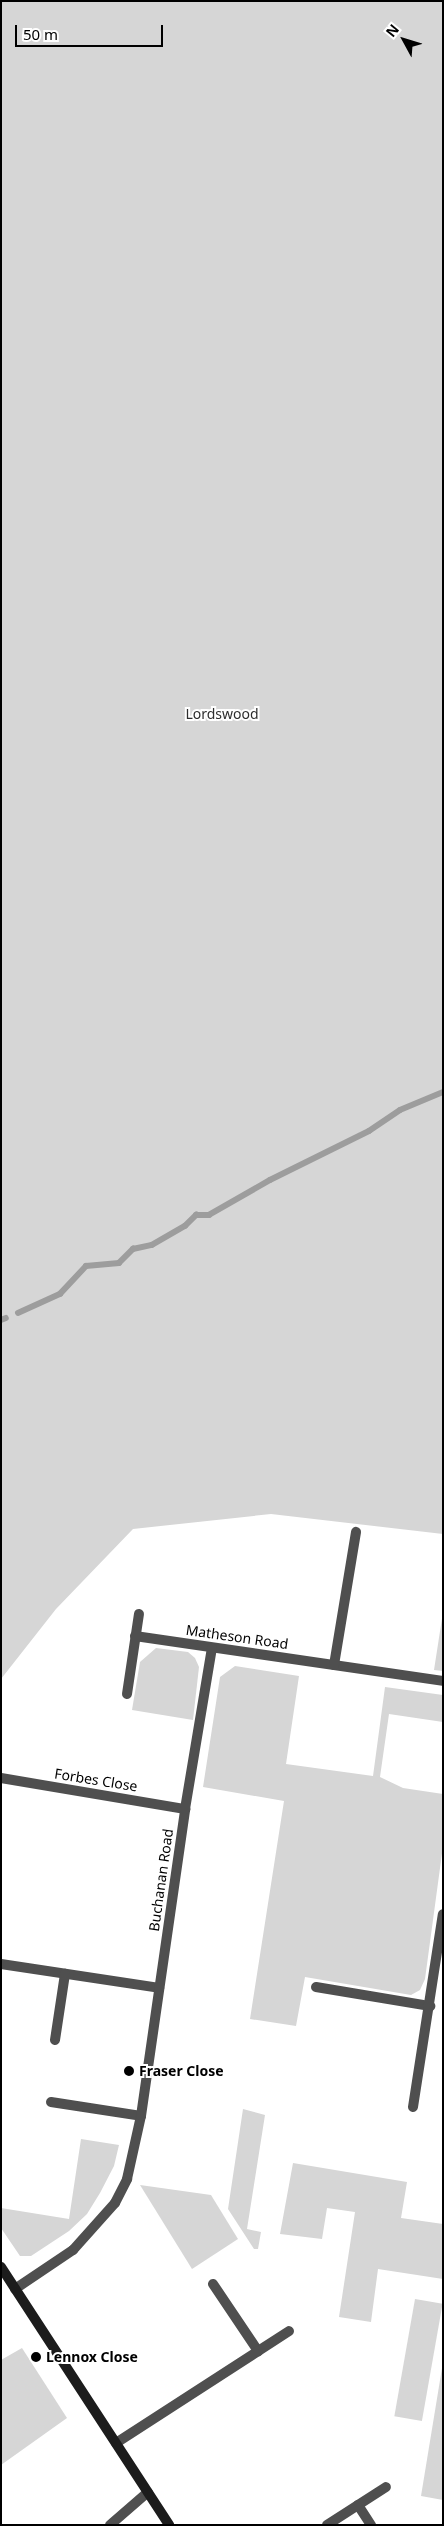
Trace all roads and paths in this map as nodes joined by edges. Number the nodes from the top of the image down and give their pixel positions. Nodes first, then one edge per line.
1 (356, 1532) dead end
2 (139, 1614) dead end
3 (136, 1636) junction
4 (212, 1648) junction
5 (334, 1665) junction
6 (443, 1681) edge
7 (127, 1694) dead end
8 (1, 1778) edge
9 (185, 1809) junction
10 (443, 1914) edge
11 (440, 1959) edge
12 (1, 1964) edge
13 (65, 1974) junction
14 (316, 1987) dead end
15 (159, 1988) junction
16 (430, 2006) junction
17 (54, 2040) dead end
18 (51, 2102) dead end
19 (413, 2107) dead end
20 (141, 2116) junction
21 (1, 2267) edge
22 (213, 2284) dead end
23 (15, 2290) junction
24 (289, 2331) dead end
25 (258, 2351) junction
26 (116, 2443) junction
27 (386, 2487) dead end
28 (148, 2492) junction
29 (358, 2505) junction
30 (110, 2525) edge
31 (169, 2525) edge
32 (328, 2525) edge
33 (371, 2525) edge

1 - 5 street
2 - 3 street
3 - 4 street, Matheson Road
3 - 7 street
4 - 5 street, Matheson Road
4 - 9 street, Buchanan Road
5 - 6 street, Matheson Road
8 - 9 street, Forbes Close
9 - 15 street, Buchanan Road
10 - 11 street
11 - 16 street
12 - 13 street
13 - 15 street
13 - 17 street
14 - 16 street
15 - 20 street, Buchanan Road
16 - 19 street
18 - 20 street
20 - 23 street, Buchanan Road
21 - 23 street
22 - 25 street
23 - 26 street
24 - 25 street
25 - 26 street
26 - 28 street
27 - 29 street
28 - 30 street
28 - 31 street
29 - 32 street
29 - 33 street

